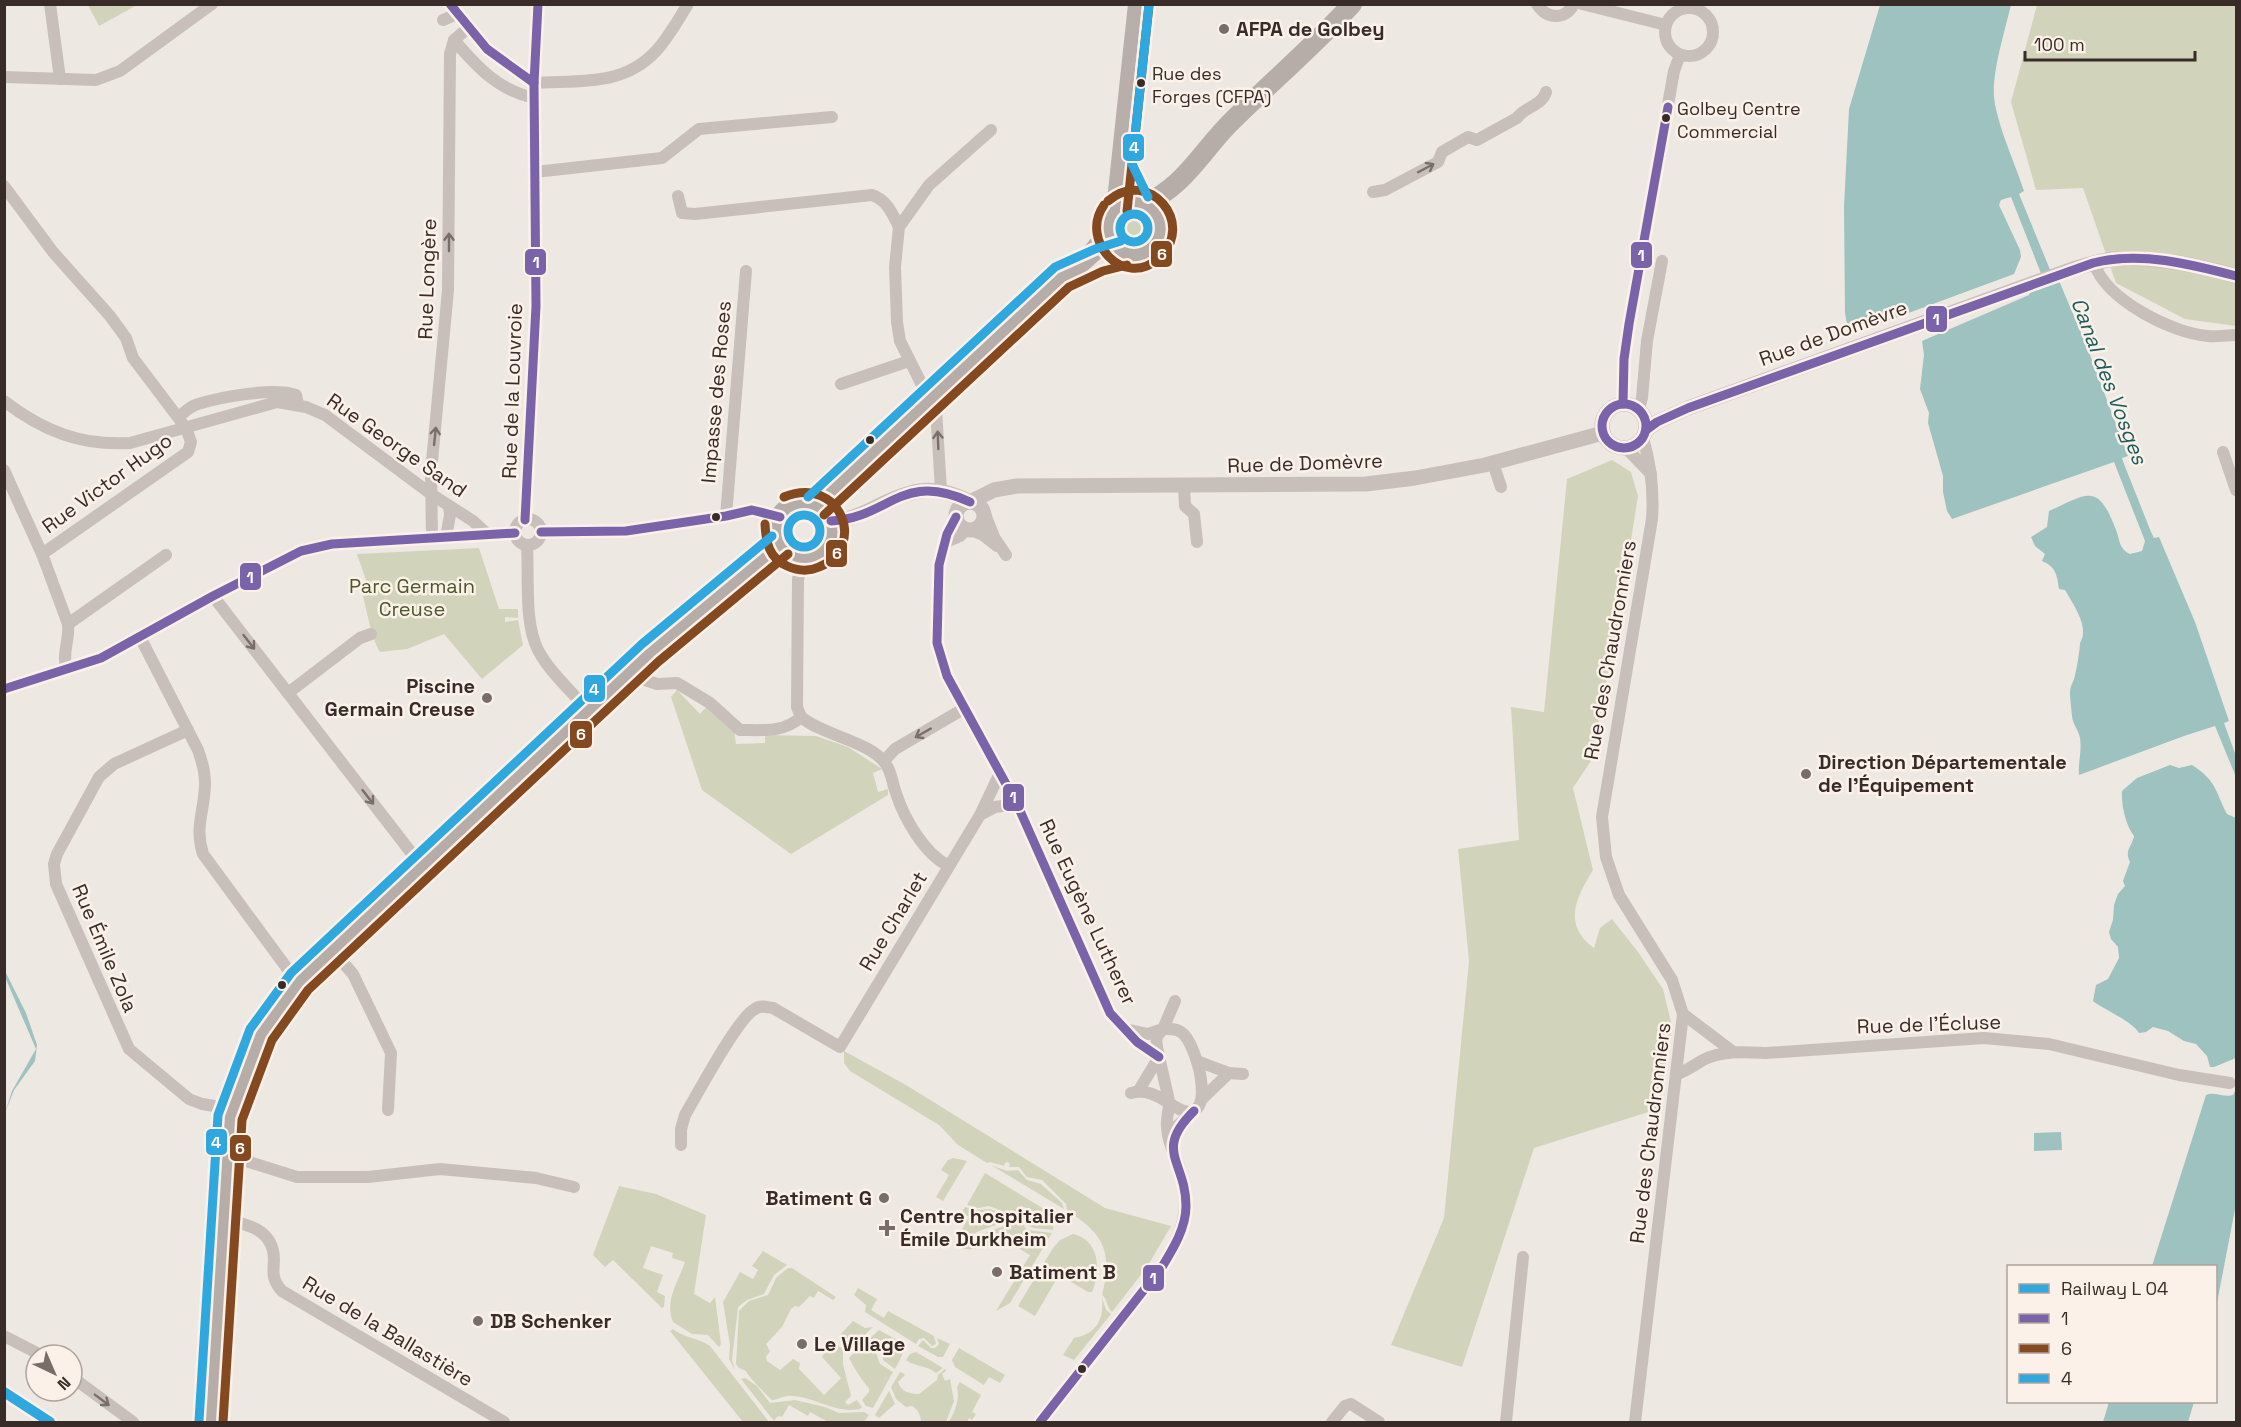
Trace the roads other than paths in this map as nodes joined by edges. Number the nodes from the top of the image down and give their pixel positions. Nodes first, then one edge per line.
1 (50, 4) edge
2 (212, 4) edge
3 (538, 4) edge
4 (688, 4) edge
5 (1137, 4) edge
6 (1352, 4) edge
7 (1360, 4) edge
8 (1537, 4) edge
9 (1574, 4) edge
10 (1582, 4) edge
11 (1686, 6) edge
12 (453, 9) edge
13 (443, 20) dead end
14 (1666, 26) junction
15 (468, 28) junction
16 (1330, 28) junction
17 (454, 40) junction
18 (1680, 55) junction
19 (4, 77) edge
20 (60, 79) junction
21 (534, 83) junction
22 (1546, 92) dead end
23 (534, 98) junction
24 (832, 117) dead end
25 (991, 130) dead end
26 (1120, 166) junction
27 (1192, 168) junction
28 (535, 171) junction
29 (4, 186) edge
30 (1373, 192) dead end
31 (678, 196) dead end
32 (1141, 203) junction
33 (1115, 210) junction
34 (898, 227) junction
35 (1161, 228) junction
36 (1108, 233) junction
37 (1124, 253) junction
38 (1662, 261) dead end
39 (2094, 263) junction
40 (746, 271) dead end
41 (2236, 276) edge
42 (1062, 278) junction
43 (2236, 335) edge
44 (909, 361) junction
45 (840, 384) dead end
46 (932, 396) junction
47 (4, 401) edge
48 (1623, 404) junction
49 (298, 405) junction
50 (1688, 408) junction
51 (1640, 410) junction
52 (178, 417) junction
53 (186, 428) junction
54 (1603, 433) junction
55 (1644, 434) junction
56 (1626, 448) junction
57 (2223, 452) dead end
58 (1493, 463) junction
59 (4, 470) edge
60 (1651, 474) junction
61 (1184, 486) junction
62 (1501, 487) dead end
63 (1002, 488) junction
64 (2236, 490) edge
65 (939, 491) junction
66 (431, 494) junction
67 (970, 502) junction
68 (449, 506) junction
69 (816, 506) junction
70 (985, 514) junction
71 (726, 516) junction
72 (780, 517) junction
73 (956, 517) junction
74 (525, 520) junction
75 (831, 521) junction
76 (969, 530) junction
77 (541, 532) junction
78 (515, 533) junction
79 (489, 536) junction
80 (446, 537) junction
81 (432, 538) junction
82 (946, 542) junction
83 (1197, 542) dead end
84 (527, 545) junction
85 (780, 545) junction
86 (42, 554) junction
87 (166, 555) dead end
88 (804, 559) junction
89 (213, 596) junction
90 (69, 624) junction
91 (371, 634) dead end
92 (140, 637) junction
93 (67, 669) junction
94 (627, 674) junction
95 (4, 689) edge
96 (288, 693) junction
97 (965, 708) junction
98 (588, 711) junction
99 (801, 717) junction
100 (188, 730) junction
101 (884, 761) junction
102 (1000, 773) junction
103 (1017, 804) junction
104 (980, 815) junction
105 (949, 866) junction
106 (423, 868) junction
107 (332, 950) junction
108 (299, 982) junction
109 (1683, 1014) junction
110 (1125, 1029) junction
111 (1163, 1029) junction
112 (1183, 1032) junction
113 (1732, 1051) junction
114 (1159, 1057) junction
115 (1197, 1061) junction
116 (1228, 1073) junction
117 (1243, 1074) dead end
118 (1677, 1074) junction
119 (2230, 1083) dead end
120 (1202, 1099) junction
121 (1169, 1103) junction
122 (233, 1109) junction
123 (388, 1110) dead end
124 (1194, 1110) junction
125 (1171, 1141) junction
126 (681, 1145) dead end
127 (227, 1155) junction
128 (574, 1187) dead end
129 (223, 1219) junction
130 (1523, 1257) dead end
131 (4, 1336) edge
132 (24, 1346) edge
133 (84, 1386) edge
134 (133, 1422) edge
135 (211, 1422) edge
136 (504, 1422) edge
137 (1040, 1422) edge
138 (1332, 1422) edge
139 (1379, 1422) edge
140 (1506, 1422) edge
141 (1635, 1422) edge

1 - 20 street
2 - 20 street
3 - 21 street, Rue de la Louvroie
4 - 21 street
5 - 26 main road
6 - 16 main road
7 - 16 main road
8 - 9 street
10 - 14 street
11 - 14 street
11 - 18 street
12 - 13 street
12 - 15 street
14 - 18 street
15 - 17 street
15 - 21 street
16 - 27 main road
17 - 23 street
66 -> 17 street, Rue Longère
18 - 48 street
19 - 20 street
21 - 23 street, Rue de la Louvroie
30 -> 22 street
23 - 28 street, Rue de la Louvroie
24 - 28 street
25 - 34 street
26 - 32 main road
26 - 33 main road
27 - 32 main road
27 - 35 main road
28 - 74 street, Rue de la Louvroie
29 - 52 street, Rue Victor Hugo
31 - 34 street
32 - 33 main road
32 - 35 main road
33 - 36 main road
34 - 44 street
35 - 37 main road
36 - 37 main road
36 - 42 main road
37 - 42 main road
38 - 51 street
39 - 41 street, Rue de Domèvre
39 - 43 street
39 - 50 street, Rue de Domèvre
40 - 71 street, Impasse des Roses
42 - 46 main road
44 - 45 street
44 - 46 street
65 -> 46 street
46 - 69 main road
47 - 53 street, Rue George Sand
48 - 51 street
48 - 54 street
49 - 52 street
49 - 53 street, Rue George Sand
49 - 66 street, Rue George Sand
50 - 51 street, Rue de Domèvre
50 - 55 street, Rue de Domèvre
51 - 55 street
52 - 53 street, Rue Victor Hugo
53 - 86 street, Rue Victor Hugo
54 - 56 street
54 - 58 street, Rue de Domèvre
55 - 56 street
55 - 60 street, Rue des Chaudronniers
56 - 60 street
57 - 64 street
58 - 61 street, Rue de Domèvre
58 - 62 street
59 - 86 street
60 - 109 street, Rue des Chaudronniers
61 - 63 street, Rue de Domèvre
61 - 83 street
63 - 67 street, Rue de Domèvre
63 - 70 street
65 - 67 street
65 - 73 street
65 - 75 street
66 - 68 street, Rue George Sand
66 - 81 street, Rue Longère
67 - 70 street
67 - 73 street
68 - 79 street, Rue George Sand
68 - 80 street
69 - 72 main road
69 - 75 main road
70 - 76 street
70 - 76 street
71 - 72 street
71 - 77 street
72 - 85 main road
73 - 76 street
73 - 82 street, Rue Eugène Lutherer
74 - 77 street
74 - 78 street
75 - 88 main road
76 - 82 street
77 - 84 street
78 - 79 street
78 - 84 street
79 - 80 street
80 - 81 street
81 - 89 street
82 - 97 street, Rue Eugène Lutherer
84 - 98 street
85 - 88 main road
85 - 94 main road
86 - 90 street, Rue Victor Hugo
87 - 90 street
88 - 99 street
89 - 92 street
89 -> 96 street
90 - 93 street, Rue Victor Hugo
91 - 96 street
92 - 93 street
92 - 100 street
93 - 95 street
94 - 98 main road
94 - 99 street
96 -> 106 street
97 -> 101 street
97 - 102 street, Rue Eugène Lutherer
98 - 106 main road
99 - 101 street
100 - 108 street
100 - 122 street, Rue Émile Zola
101 - 105 street
102 - 103 street, Rue Eugène Lutherer
102 - 104 street, Rue Charlet
103 - 104 street
103 - 110 street, Rue Eugène Lutherer
104 - 105 street, Rue Charlet
105 - 126 street, Rue Charlet
106 - 107 main road
107 - 108 main road
107 - 123 street
108 - 122 main road
109 - 113 street
109 - 118 street, Rue des Chaudronniers
110 - 111 street, Rue Eugène Lutherer
110 - 114 street, Rue Eugène Lutherer
111 - 112 street, Rue Eugène Lutherer
111 - 112 street
111 - 114 street
112 - 115 street
113 - 118 street, Rue de l'Écluse
113 - 119 street, Rue de l'Écluse
114 - 121 street
114 - 121 street
115 - 116 street
115 - 120 street
116 - 117 street
116 - 120 street
118 - 141 street, Rue des Chaudronniers
120 - 124 street
121 - 124 street
121 - 125 street
122 - 127 main road
124 - 125 street
125 - 137 street
127 - 128 street
127 - 129 main road
129 - 135 main road
129 - 136 street, Rue de la Ballastière
130 - 140 street
131 - 132 street
133 -> 134 street
138 - 139 street

